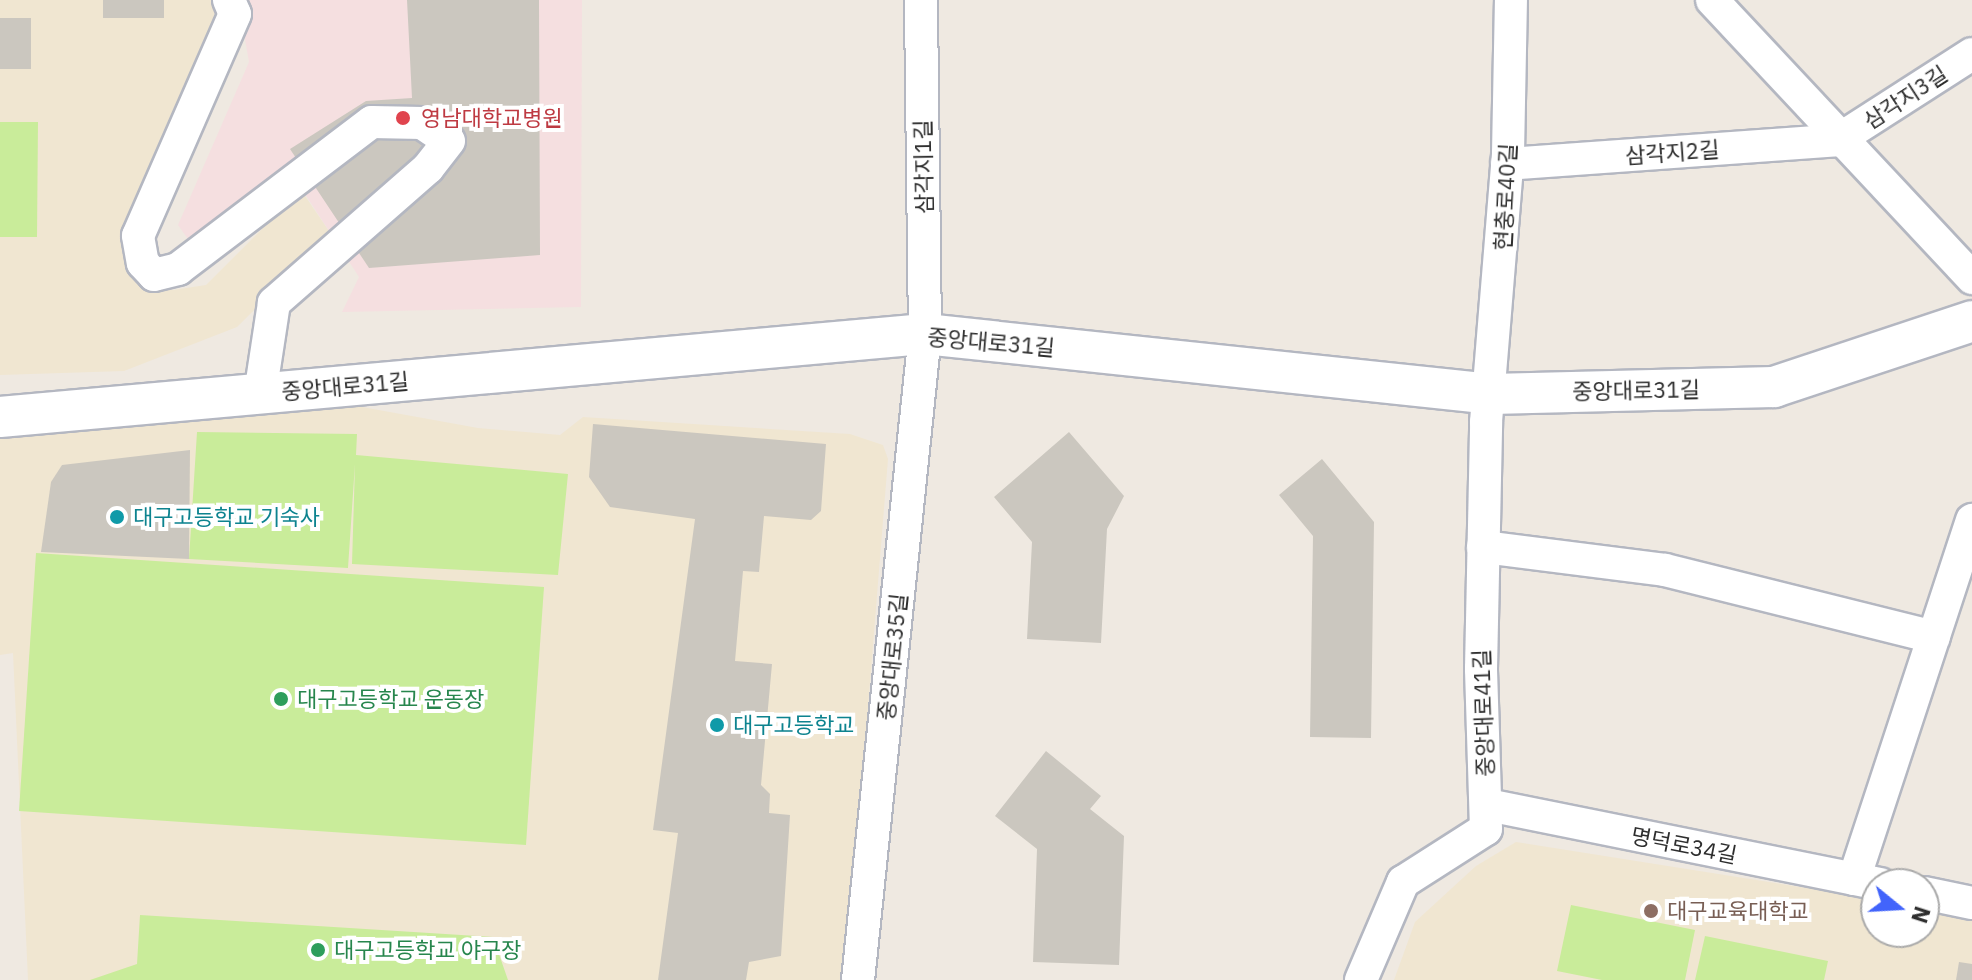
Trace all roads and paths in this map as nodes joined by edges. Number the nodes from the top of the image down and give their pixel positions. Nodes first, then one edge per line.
1 (229, 0) edge
2 (921, 0) edge
3 (1511, 0) edge
4 (1712, 0) edge
5 (1972, 54) edge
6 (1838, 140) junction
7 (1507, 164) junction
8 (1972, 278) edge
9 (1972, 321) edge
10 (925, 334) junction
11 (260, 394) junction
12 (1491, 394) junction
13 (0, 417) edge
14 (1972, 520) edge
15 (1483, 547) junction
16 (1934, 637) junction
17 (1488, 805) junction
18 (1871, 868) edge
19 (1860, 880) edge
20 (1940, 896) edge
21 (1972, 903) edge
22 (858, 980) edge
23 (1361, 980) edge

1 - 11 street
2 - 10 street, 삼각지1길
3 - 7 street, 현충로40길
4 - 6 street
5 - 6 street, 삼각지3길
6 - 7 street, 삼각지2길
6 - 8 street
7 - 12 street, 현충로40길
9 - 12 street, 중앙대로31길
10 - 11 street, 중앙대로31길
10 - 12 street, 중앙대로31길
10 - 22 street, 중앙대로35길
11 - 13 street, 중앙대로31길
12 - 15 street, 중앙대로41길
14 - 16 street
15 - 16 street
15 - 17 street, 중앙대로41길
16 - 18 street
17 - 19 street, 명덕로34길
17 - 23 street, 중앙대로41길
20 - 21 street

